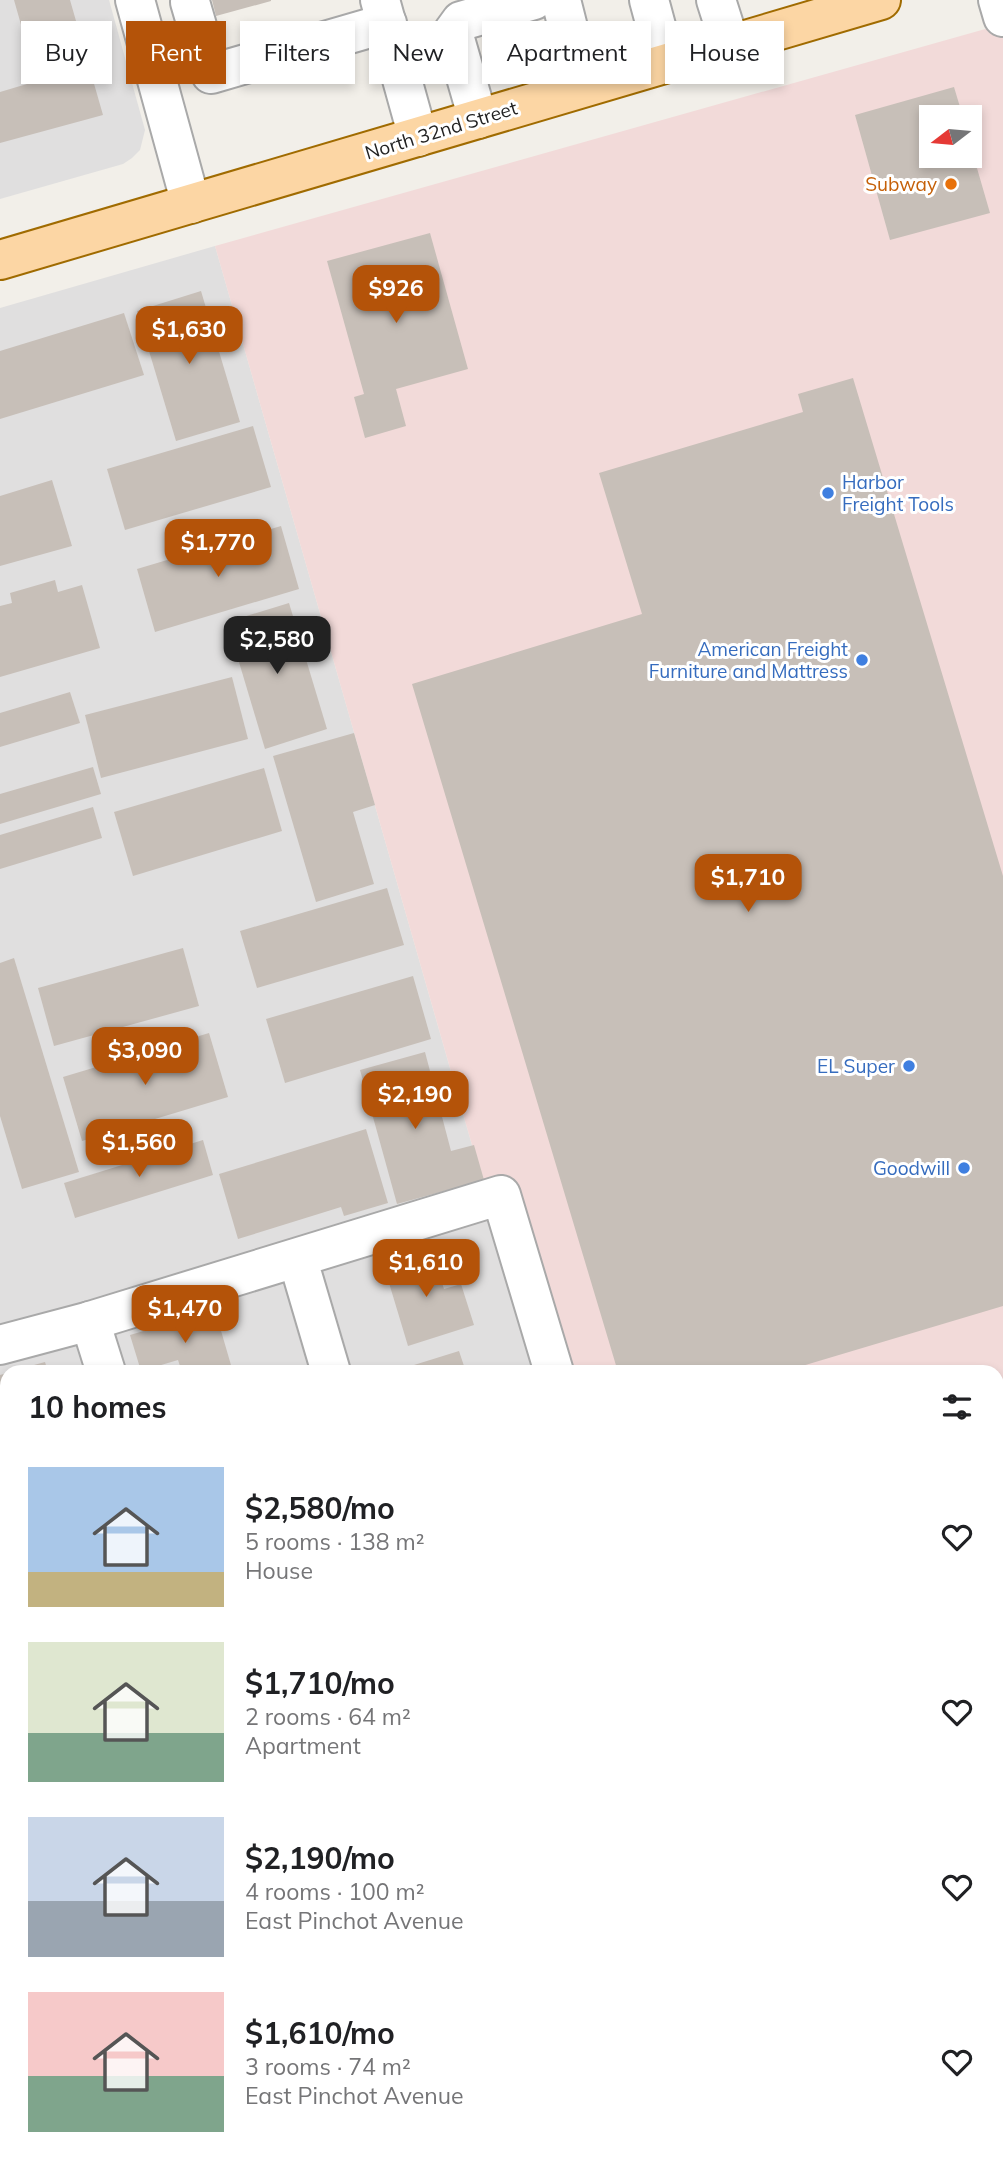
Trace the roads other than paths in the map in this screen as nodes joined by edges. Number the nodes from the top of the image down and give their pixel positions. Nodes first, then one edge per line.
1 (135, 0) edge
2 (534, 0) edge
3 (561, 0) edge
4 (649, 0) edge
5 (716, 0) edge
6 (881, 0) edge
7 (998, 0) edge
8 (190, 2) dead end
9 (384, 11) edge
10 (1003, 17) edge
11 (723, 21) edge
12 (784, 28) edge
13 (665, 59) edge
14 (665, 63) edge
15 (583, 87) junction
16 (478, 119) junction
17 (418, 137) junction
18 (191, 204) junction
19 (0, 260) edge
20 (303, 1277) dead end
21 (90, 1321) junction
22 (0, 1345) edge
23 (104, 1365) edge
24 (329, 1365) edge
25 (552, 1365) edge

1 - 18 street
2 - 16 street
3 - 15 street
4 - 13 street
5 - 11 street
6 - 12 main road, North 32nd Street
7 - 10 street
8 - 9 street
9 - 17 street
14 - 15 main road, North 32nd Street
15 - 16 main road, North 32nd Street
16 - 17 main road, North 32nd Street
17 - 18 main road, North 32nd Street
18 - 19 main road, North 32nd Street
20 - 24 street
21 - 22 street
21 - 23 street
21 - 25 street

